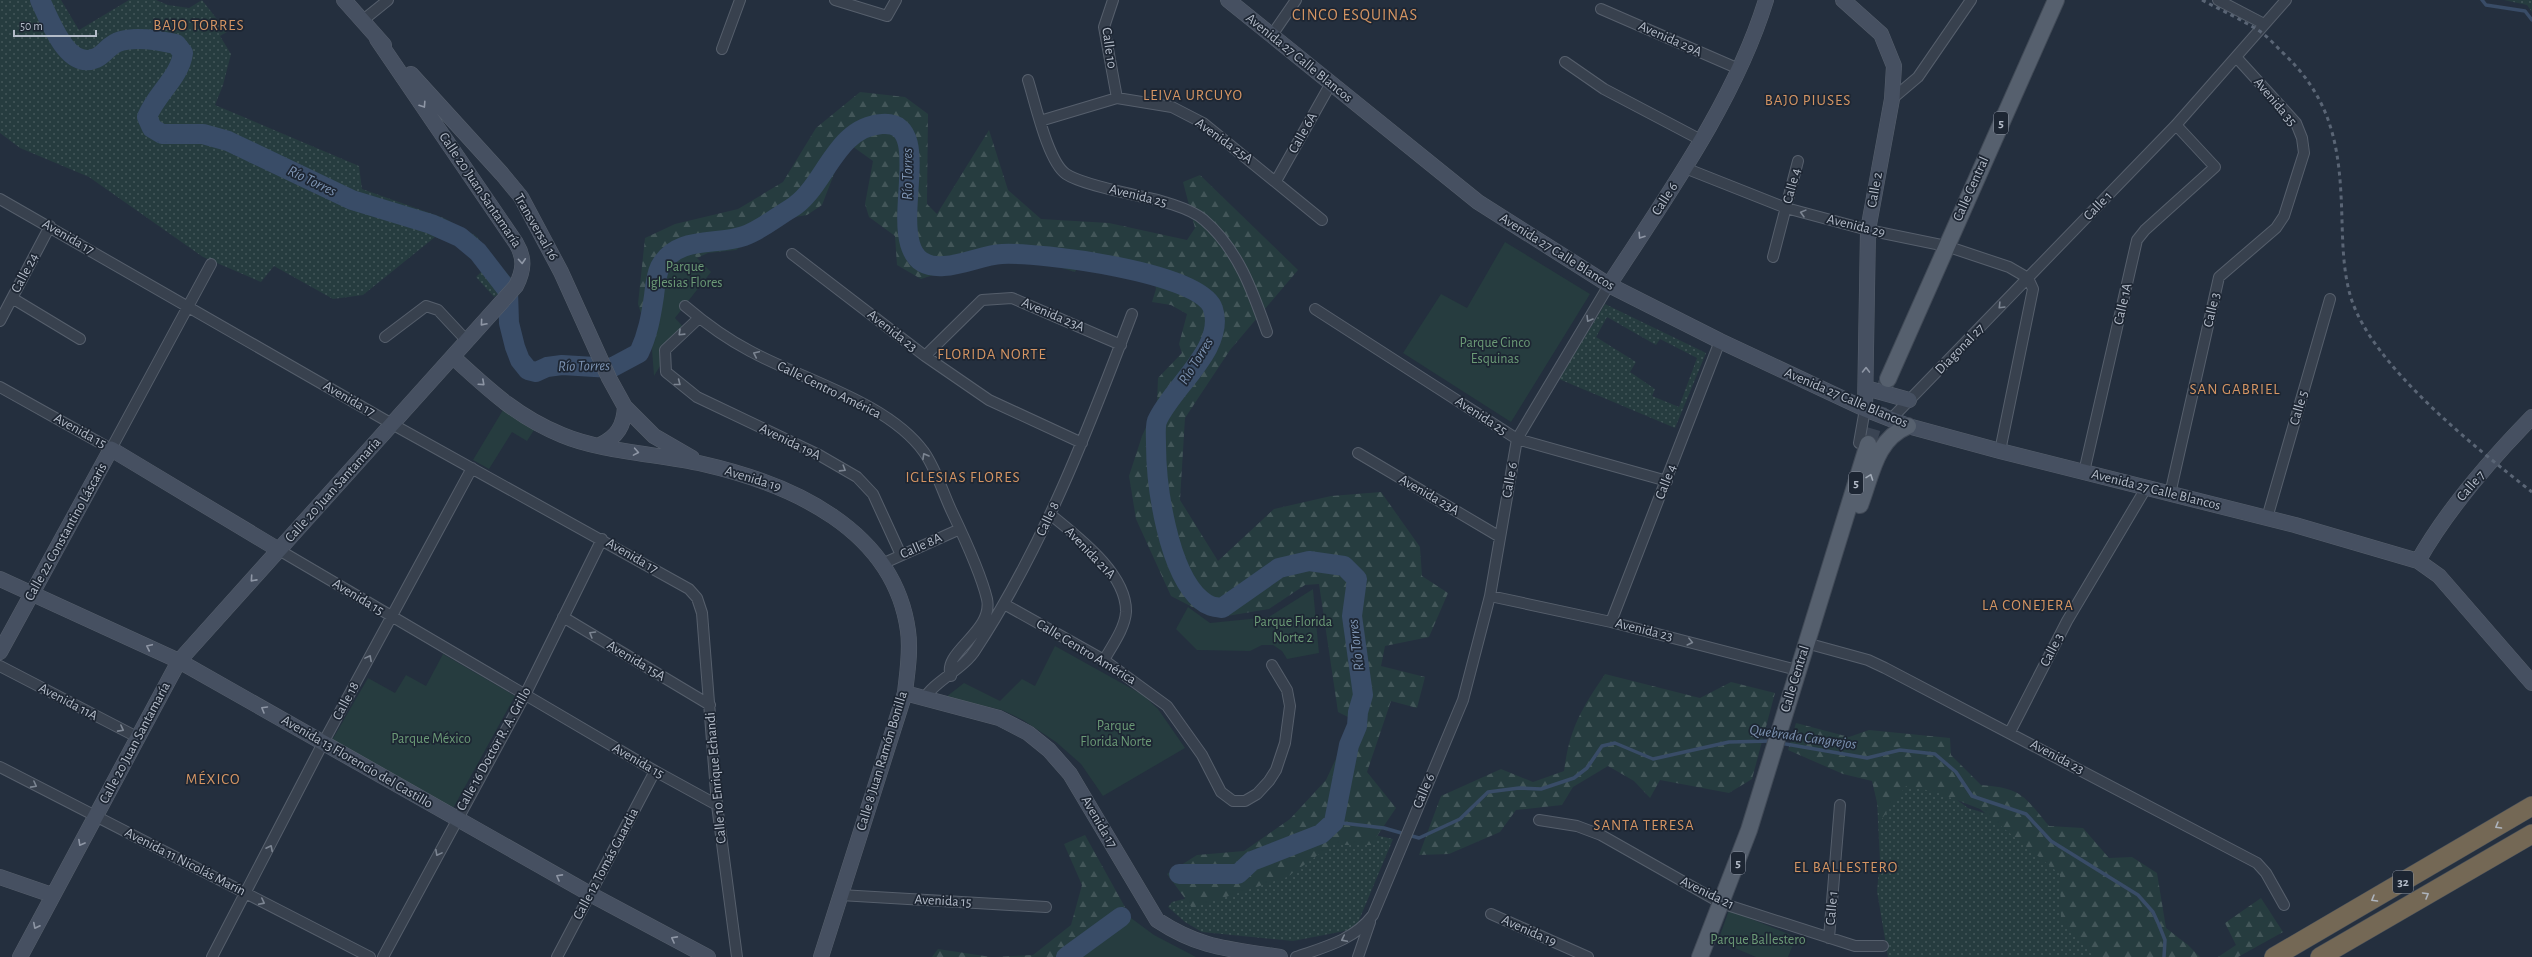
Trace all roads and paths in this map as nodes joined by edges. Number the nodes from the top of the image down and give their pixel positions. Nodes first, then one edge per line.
1 (344, 0) edge
2 (388, 0) edge
3 (740, 0) edge
4 (835, 0) edge
5 (896, 0) edge
6 (1113, 0) edge
7 (1228, 0) edge
8 (1296, 0) edge
9 (1766, 0) edge
10 (1843, 0) edge
11 (1971, 0) edge
12 (2056, 0) edge
13 (2218, 0) edge
14 (2286, 0) edge
15 (1601, 8) dead end
16 (362, 22) junction
17 (2264, 24) junction
18 (1272, 35) junction
19 (377, 38) junction
20 (722, 49) dead end
21 (2236, 57) junction
22 (1566, 62) dead end
23 (1739, 69) junction
24 (1028, 80) dead end
25 (1330, 84) junction
26 (1117, 98) junction
27 (1892, 99) junction
28 (1040, 121) junction
29 (2176, 125) junction
30 (1701, 140) junction
31 (2304, 153) joint
32 (1798, 161) dead end
33 (1685, 168) junction
34 (1276, 181) junction
35 (0, 199) edge
36 (1786, 208) junction
37 (1322, 220) dead end
38 (50, 226) junction
39 (1868, 230) junction
40 (1946, 246) junction
41 (792, 254) dead end
42 (1773, 257) dead end
43 (211, 264) dead end
44 (2028, 278) junction
45 (1609, 286) junction
46 (12, 298) junction
47 (2330, 299) dead end
48 (685, 306) dead end
49 (188, 307) junction
50 (1315, 309) dead end
51 (1132, 314) dead end
52 (699, 318) junction
53 (0, 321) edge
54 (1267, 332) dead end
55 (385, 337) dead end
56 (80, 339) dead end
57 (467, 341) junction
58 (1720, 341) junction
59 (1121, 345) junction
60 (925, 356) junction
61 (453, 357) junction
62 (1888, 379) tunnel mouth
63 (0, 387) edge
64 (1866, 388) junction
65 (1909, 400) junction
66 (625, 407) junction
67 (1865, 409) junction
68 (2532, 417) edge
69 (1891, 419) junction
70 (392, 424) junction
71 (1908, 426) junction
72 (1518, 439) junction
73 (1082, 443) junction
74 (1863, 443) joint
75 (600, 445) junction
76 (111, 449) junction
77 (2000, 451) junction
78 (1358, 453) dead end
79 (704, 464) junction
80 (472, 468) junction
81 (2084, 472) junction
82 (1667, 481) junction
83 (2146, 488) junction
84 (2170, 494) junction
85 (1052, 515) junction
86 (2267, 518) junction
87 (960, 529) junction
88 (1500, 537) junction
89 (602, 539) junction
90 (279, 550) junction
91 (901, 555) junction
92 (2418, 561) junction
93 (882, 564) junction
94 (0, 579) edge
95 (33, 594) junction
96 (1490, 596) junction
97 (697, 598) joint
98 (1004, 604) junction
99 (564, 616) junction
100 (391, 617) junction
101 (1815, 618) junction
102 (1611, 622) junction
103 (1806, 643) junction
104 (0, 652) edge
105 (1104, 660) junction
106 (179, 661) junction
107 (1272, 665) dead end
108 (0, 666) edge
109 (1797, 670) junction
110 (951, 676) junction
111 (2532, 683) edge
112 (905, 693) junction
113 (525, 695) junction
114 (924, 699) junction
115 (710, 705) junction
116 (2010, 732) junction
117 (137, 737) junction
118 (323, 743) junction
119 (0, 767) edge
120 (655, 771) junction
121 (717, 805) junction
122 (1840, 805) dead end
123 (2532, 806) edge
124 (95, 817) junction
125 (456, 819) junction
126 (1539, 820) dead end
127 (2532, 834) edge
128 (0, 877) edge
129 (246, 894) junction
130 (590, 894) junction
131 (52, 895) junction
132 (840, 895) junction
133 (1721, 903) junction
134 (2284, 905) dead end
135 (1046, 907) dead end
136 (1373, 914) junction
137 (1491, 914) dead end
138 (1829, 938) junction
139 (1883, 946) dead end
140 (20, 957) edge
141 (212, 957) edge
142 (370, 957) edge
143 (383, 957) edge
144 (557, 957) edge
145 (708, 957) edge
146 (737, 957) edge
147 (821, 957) edge
148 (1280, 957) edge
149 (1296, 957) edge
150 (1358, 957) edge
151 (1588, 957) edge
152 (1700, 957) edge
153 (2274, 957) edge
154 (2320, 957) edge

1 - 16 street, Transversal 16
2 - 16 street
3 - 20 street
4 - 5 street
6 - 26 street, Calle 10
7 - 18 street, Avenida 27 Calle Blancos
8 - 18 street
9 - 23 street, Calle 6
10 - 27 street, Calle 2
11 - 27 street
12 - 40 main road, Calle Central / 5
13 - 17 street
14 - 17 street, Calle 1
15 - 23 street, Avenida 29A
16 - 19 street, Transversal 16
17 - 21 street, Calle 1
18 - 25 street, Avenida 27 Calle Blancos
19 -> 57 street, Calle 20 Juan Santamaría
19 - 66 street, Transversal 16
21 - 29 street, Calle 1
21 - 31 street, Avenida 35
22 - 30 street
23 - 30 street, Calle 6
24 - 28 street, Avenida 25
25 - 34 street, Calle 6A
25 - 45 street, Avenida 27 Calle Blancos
26 - 28 street, Avenida 25A
26 - 34 street, Avenida 25A
27 - 39 street, Calle 2
28 - 54 street, Avenida 25
29 - 44 street, Calle 1
29 - 81 street, Calle 1A
30 - 33 street, Calle 6
31 - 84 street, Calle 3
32 - 36 street, Calle 4
33 - 36 street, Avenida 29
33 -> 45 street, Calle 6
34 - 37 street, Avenida 25A
35 - 38 street, Avenida 17
39 -> 36 street, Avenida 29
36 - 42 street, Calle 4
38 - 46 street, Calle 24
38 - 49 street, Avenida 17
39 - 40 street, Avenida 29
64 -> 39 street, Calle 2
40 - 44 street, Avenida 29
40 - 62 main road, Calle Central / 5
41 - 60 street, Avenida 23
43 - 49 street, Calle 22 Constantino Láscaris
44 -> 65 street, Diagonal 27
44 - 77 street
45 - 58 street, Avenida 27 Calle Blancos
45 -> 72 street, Calle 6
46 - 53 street, Calle 24
46 - 56 street
47 - 86 street, Calle 5
48 - 52 street, Calle Centro América
49 - 70 street, Avenida 17
49 - 76 street, Calle 22 Constantino Láscaris
50 - 72 street, Avenida 25
51 - 59 street, Calle 8
87 -> 52 street, Calle Centro América
52 -> 91 street, Avenida 19A
55 - 57 street
57 - 61 street, Calle 20 Juan Santamaría
58 - 67 street, Avenida 27 Calle Blancos
58 - 82 street, Calle 4
59 - 60 street, Avenida 23A
59 - 73 street, Calle 8
60 - 73 street, Avenida 23
61 - 70 street, Calle 20 Juan Santamaría
61 -> 75 street, Avenida 19
63 - 76 street, Avenida 15
64 - 65 street
64 - 67 street, Calle 2
65 - 69 street, Diagonal 27
66 - 75 street
66 - 79 street, Transversal 16
67 - 69 street, Avenida 27 Calle Blancos
67 - 74 street
68 - 92 street, Calle 7
69 - 71 street, Avenida 27 Calle Blancos
70 - 80 street, Avenida 17
70 - 90 street, Calle 20 Juan Santamaría
71 - 77 street, Avenida 27 Calle Blancos
101 -> 71 main road
72 - 82 street, Avenida 25
72 - 88 street, Calle 6
73 - 85 street, Calle 8
74 - 101 main road, Calle Central / 5
75 -> 79 street, Avenida 19
76 - 90 street, Avenida 15
76 - 95 street, Calle 22 Constantino Láscaris
77 - 81 street, Avenida 27 Calle Blancos
78 - 88 street, Avenida 23A
79 - 93 street, Avenida 19
80 - 89 street, Avenida 17
80 - 100 street, Calle 18
81 - 83 street, Avenida 27 Calle Blancos
82 - 102 street, Calle 4
83 - 84 street, Avenida 27 Calle Blancos
83 - 116 street, Calle 3
84 - 86 street, Avenida 27 Calle Blancos
85 - 98 street, Calle 8
85 - 105 street, Avenida 21A
86 - 92 street, Avenida 27 Calle Blancos
87 - 91 street, Calle 8A
87 - 110 street, Calle Centro América
88 - 96 street, Calle 6
89 - 97 street, Avenida 17
89 - 99 street, Calle 16 Doctor R. A. Grillo
90 - 100 street, Avenida 15
90 -> 106 street, Calle 20 Juan Santamaría
91 - 93 street, Calle 8A
92 - 111 street, Avenida 27 Calle Blancos
93 - 112 street, Calle 8 Juan Ramón Bonilla
94 - 95 street, Avenida 13 Florencio del Castillo
95 - 104 street, Calle 22 Constantino Láscaris
106 -> 95 street, Avenida 13 Florencio del Castillo
96 - 102 street, Avenida 23
96 - 136 street, Calle 6
97 - 115 street, Calle 10 Enrique Echandi
98 - 105 street, Calle Centro América
98 - 110 street, Calle 8
99 - 113 street, Calle 16 Doctor R. A. Grillo
115 -> 99 street, Avenida 15A
100 - 113 street, Avenida 15
118 -> 100 street, Calle 18
101 - 103 main road, Calle Central / 5
102 -> 109 street, Avenida 23
103 - 109 main road, Calle Central / 5
103 - 116 street, Avenida 23
105 - 107 street, Calle Centro América
106 - 117 street, Calle 20 Juan Santamaría
118 -> 106 street, Avenida 13 Florencio del Castillo
108 -> 117 street, Avenida 11A
109 - 133 main road, Calle Central / 5
110 - 114 street, Calle 8
112 - 114 street, Avenida 17
112 - 132 street, Calle 8 Juan Ramón Bonilla
113 - 120 street, Avenida 15
113 - 125 street, Calle 16 Doctor R. A. Grillo
114 - 148 street, Avenida 17
115 - 121 street, Calle 10 Enrique Echandi
116 - 134 street, Avenida 23
117 - 124 street, Calle 20 Juan Santamaría
118 - 125 street, Avenida 13 Florencio del Castillo
129 -> 118 street, Calle 18
119 -> 124 street, Avenida 11 Nicolás Marín
120 - 121 street, Avenida 15
120 - 130 street, Calle 12 Tomás Guardia
121 - 146 street, Calle 10 Enrique Echandi
122 - 138 street, Calle 1
123 -> 153 highway, 32
124 - 129 street, Avenida 11 Nicolás Marín
124 -> 131 street, Calle 20 Juan Santamaría
130 -> 125 street, Avenida 13 Florencio del Castillo
125 -> 143 street, Calle 16 Doctor R. A. Grillo
126 - 133 street, Avenida 21
154 -> 127 highway, 32
128 - 131 street
129 - 141 street, Calle 18
129 -> 142 street, Avenida 11 Nicolás Marín
130 - 144 street, Calle 12 Tomás Guardia
145 -> 130 street, Avenida 13 Florencio del Castillo
131 -> 140 street, Calle 20 Juan Santamaría
132 - 135 street, Avenida 15
132 - 147 street, Calle 8 Juan Ramón Bonilla
133 - 138 street, Avenida 21
133 - 152 main road, Calle Central / 5
136 -> 149 street, Calle 6
136 - 150 street
137 - 151 street, Avenida 19
138 - 139 street, Avenida 21

